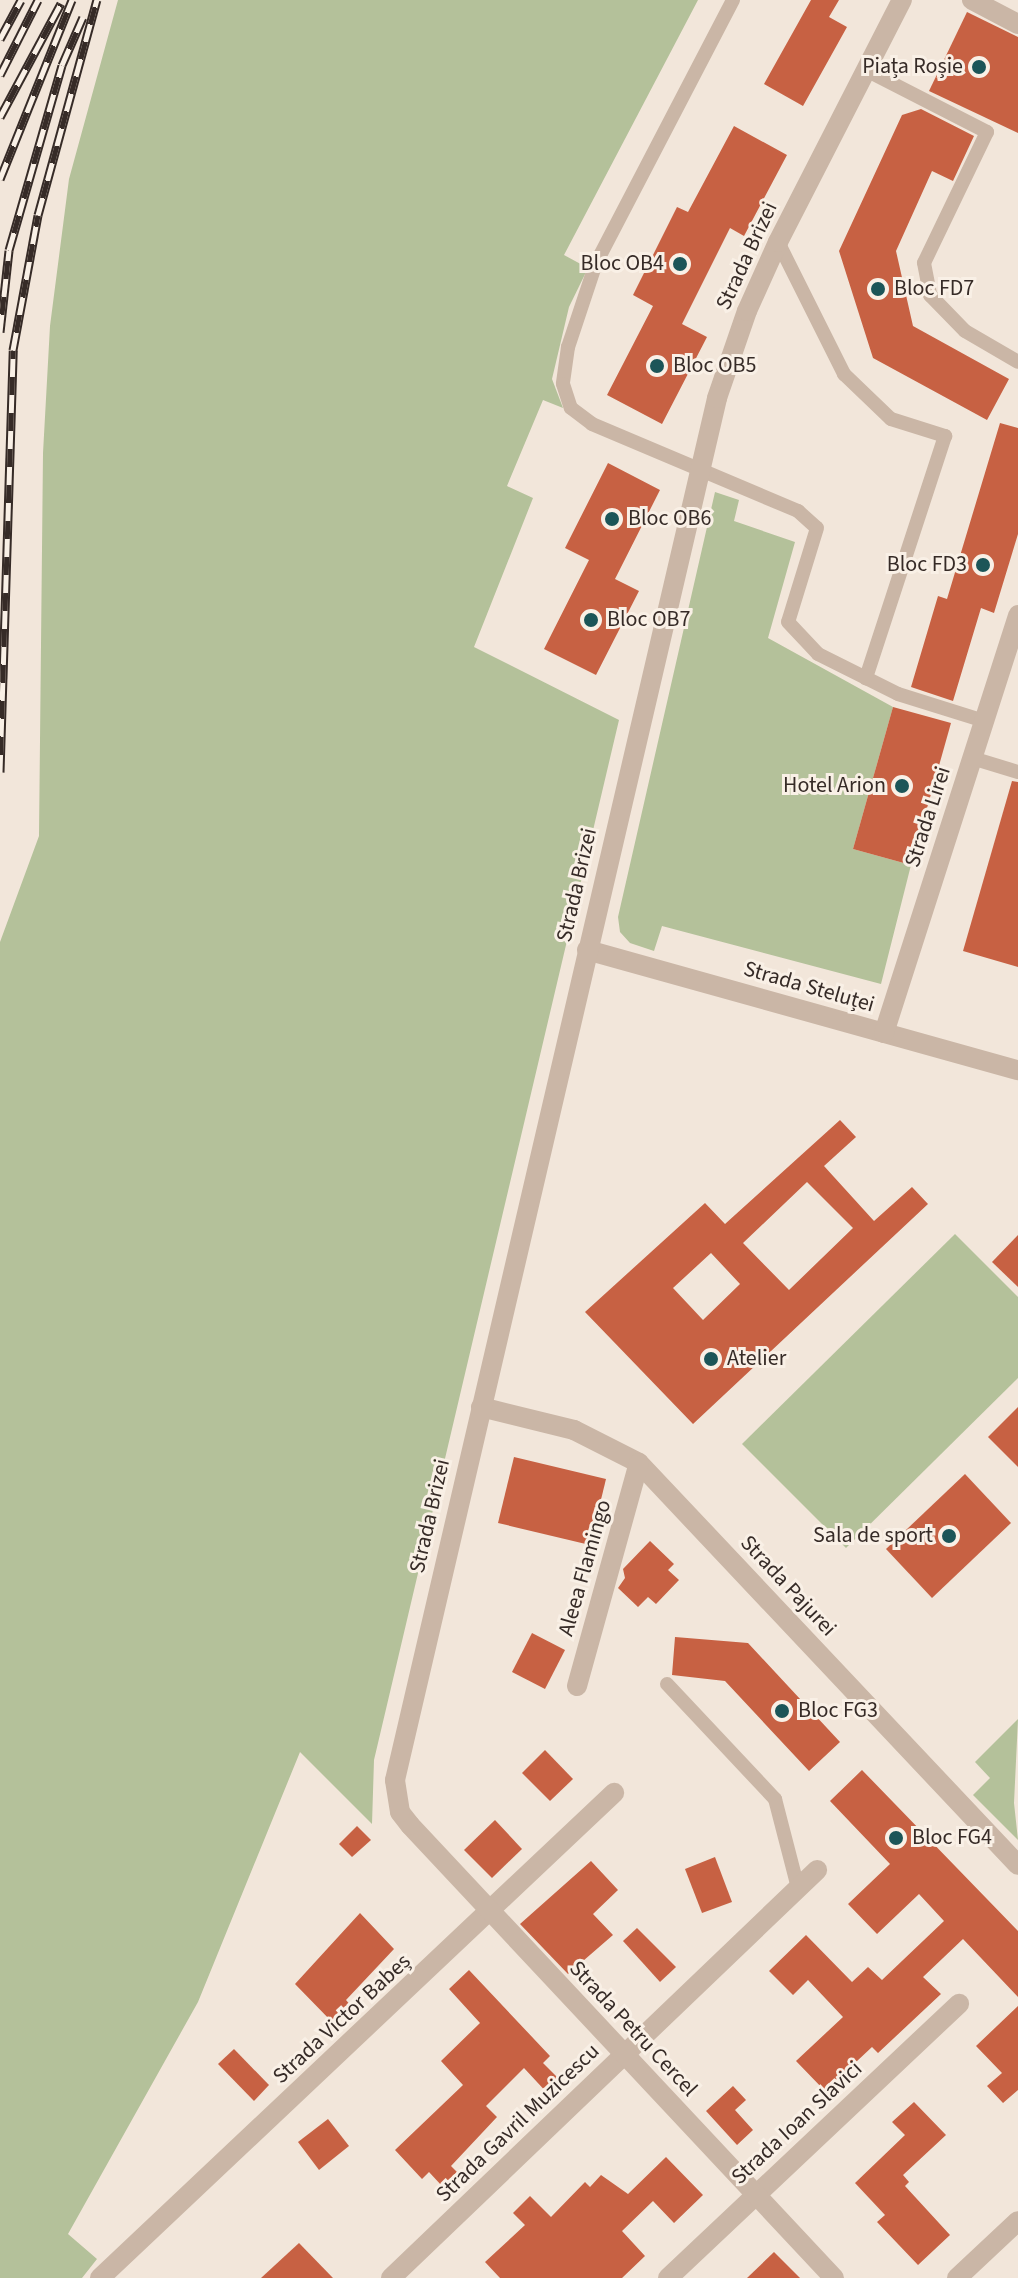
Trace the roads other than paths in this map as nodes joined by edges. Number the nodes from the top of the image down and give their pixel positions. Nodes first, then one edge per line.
1 (733, 0) edge
2 (902, 0) edge
3 (972, 0) edge
4 (1018, 24) edge
5 (866, 70) junction
6 (778, 242) junction
7 (1018, 362) edge
8 (698, 471) junction
9 (1018, 615) edge
10 (866, 678) junction
11 (984, 721) junction
12 (972, 758) junction
13 (1018, 772) edge
14 (587, 950) junction
15 (884, 1033) junction
16 (1018, 1070) edge
17 (481, 1407) junction
18 (639, 1463) junction
19 (667, 1684) dead end
20 (577, 1686) dead end
21 (614, 1793) dead end
22 (400, 1812) joint
23 (1018, 1865) edge
24 (817, 1870) dead end
25 (798, 1888) junction
26 (490, 1913) junction
27 (959, 2004) dead end
28 (625, 2054) junction
29 (756, 2195) junction
30 (1018, 2221) edge
31 (100, 2278) edge
32 (391, 2278) edge
33 (668, 2278) edge
34 (834, 2278) edge
35 (957, 2278) edge

1 - 8 lane
2 - 5 street, Strada Brizei
3 - 4 street
5 - 6 street, Strada Brizei
5 - 7 lane
6 - 8 street, Strada Brizei
6 - 10 lane
8 - 10 lane
8 - 14 street, Strada Brizei
9 - 11 street, Strada Lirei
10 - 11 lane
11 - 12 street, Strada Lirei
12 - 13 lane
12 - 15 street, Strada Lirei
14 - 15 street, Strada Steluței
14 - 17 street, Strada Brizei
15 - 16 street, Strada Steluței
17 - 18 street, Strada Pajurei
17 - 22 street, Strada Brizei
18 - 20 street, Aleea Flamingo
18 - 23 street, Strada Pajurei
19 - 25 lane
21 - 26 street, Strada Victor Babeș
22 - 26 street, Strada Petru Cercel
24 - 25 street, Strada Gavril Muzicescu
25 - 28 street, Strada Gavril Muzicescu
26 - 28 street, Strada Petru Cercel
26 - 31 street, Strada Victor Babeș
27 - 29 street, Strada Ioan Slavici
28 - 29 street, Strada Petru Cercel
28 - 32 street, Strada Gavril Muzicescu
29 - 33 street, Strada Ioan Slavici
29 - 34 street, Strada Petru Cercel
30 - 35 street

